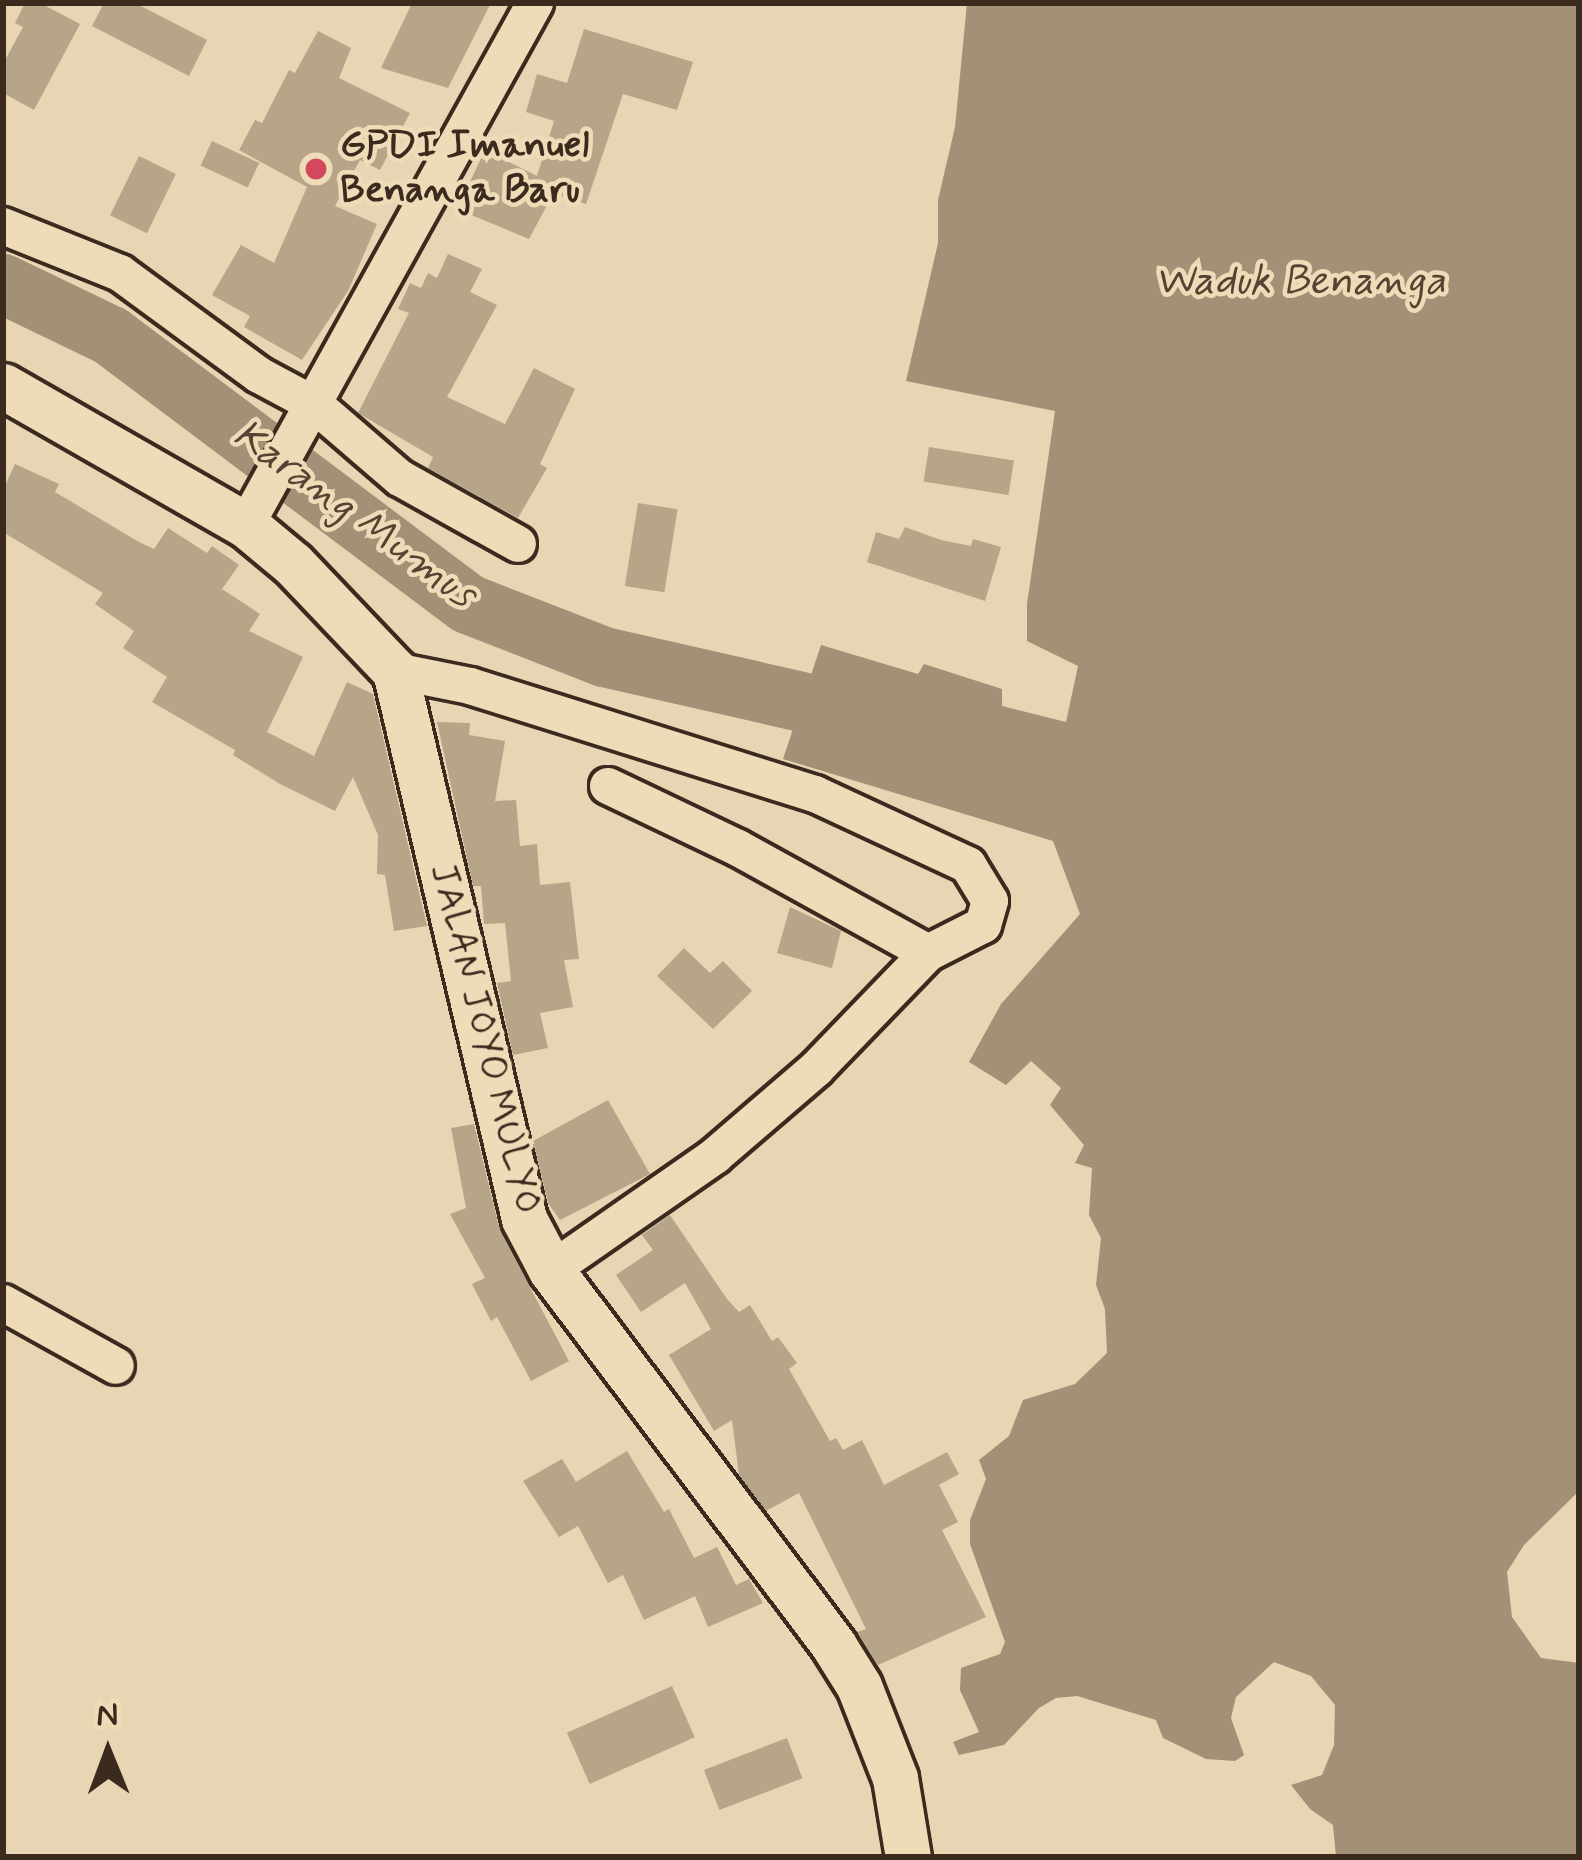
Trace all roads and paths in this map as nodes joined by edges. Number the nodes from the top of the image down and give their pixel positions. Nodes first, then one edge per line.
1 (535, 3) edge
2 (3, 226) edge
3 (3, 386) edge
4 (313, 409) junction
5 (256, 511) junction
6 (518, 544) dead end
7 (395, 671) junction
8 (608, 786) dead end
9 (928, 953) junction
10 (551, 1270) junction
11 (3, 1303) edge
12 (116, 1366) dead end
13 (908, 1857) edge

1 - 4 street
2 - 4 street
3 - 5 main road
4 - 5 street
4 - 6 street
5 - 7 main road
7 - 9 street
7 - 10 main road, JALAN JOYO MULYO
8 - 9 street
9 - 10 street
10 - 13 main road, JALAN JOYO MULYO
11 - 12 street

